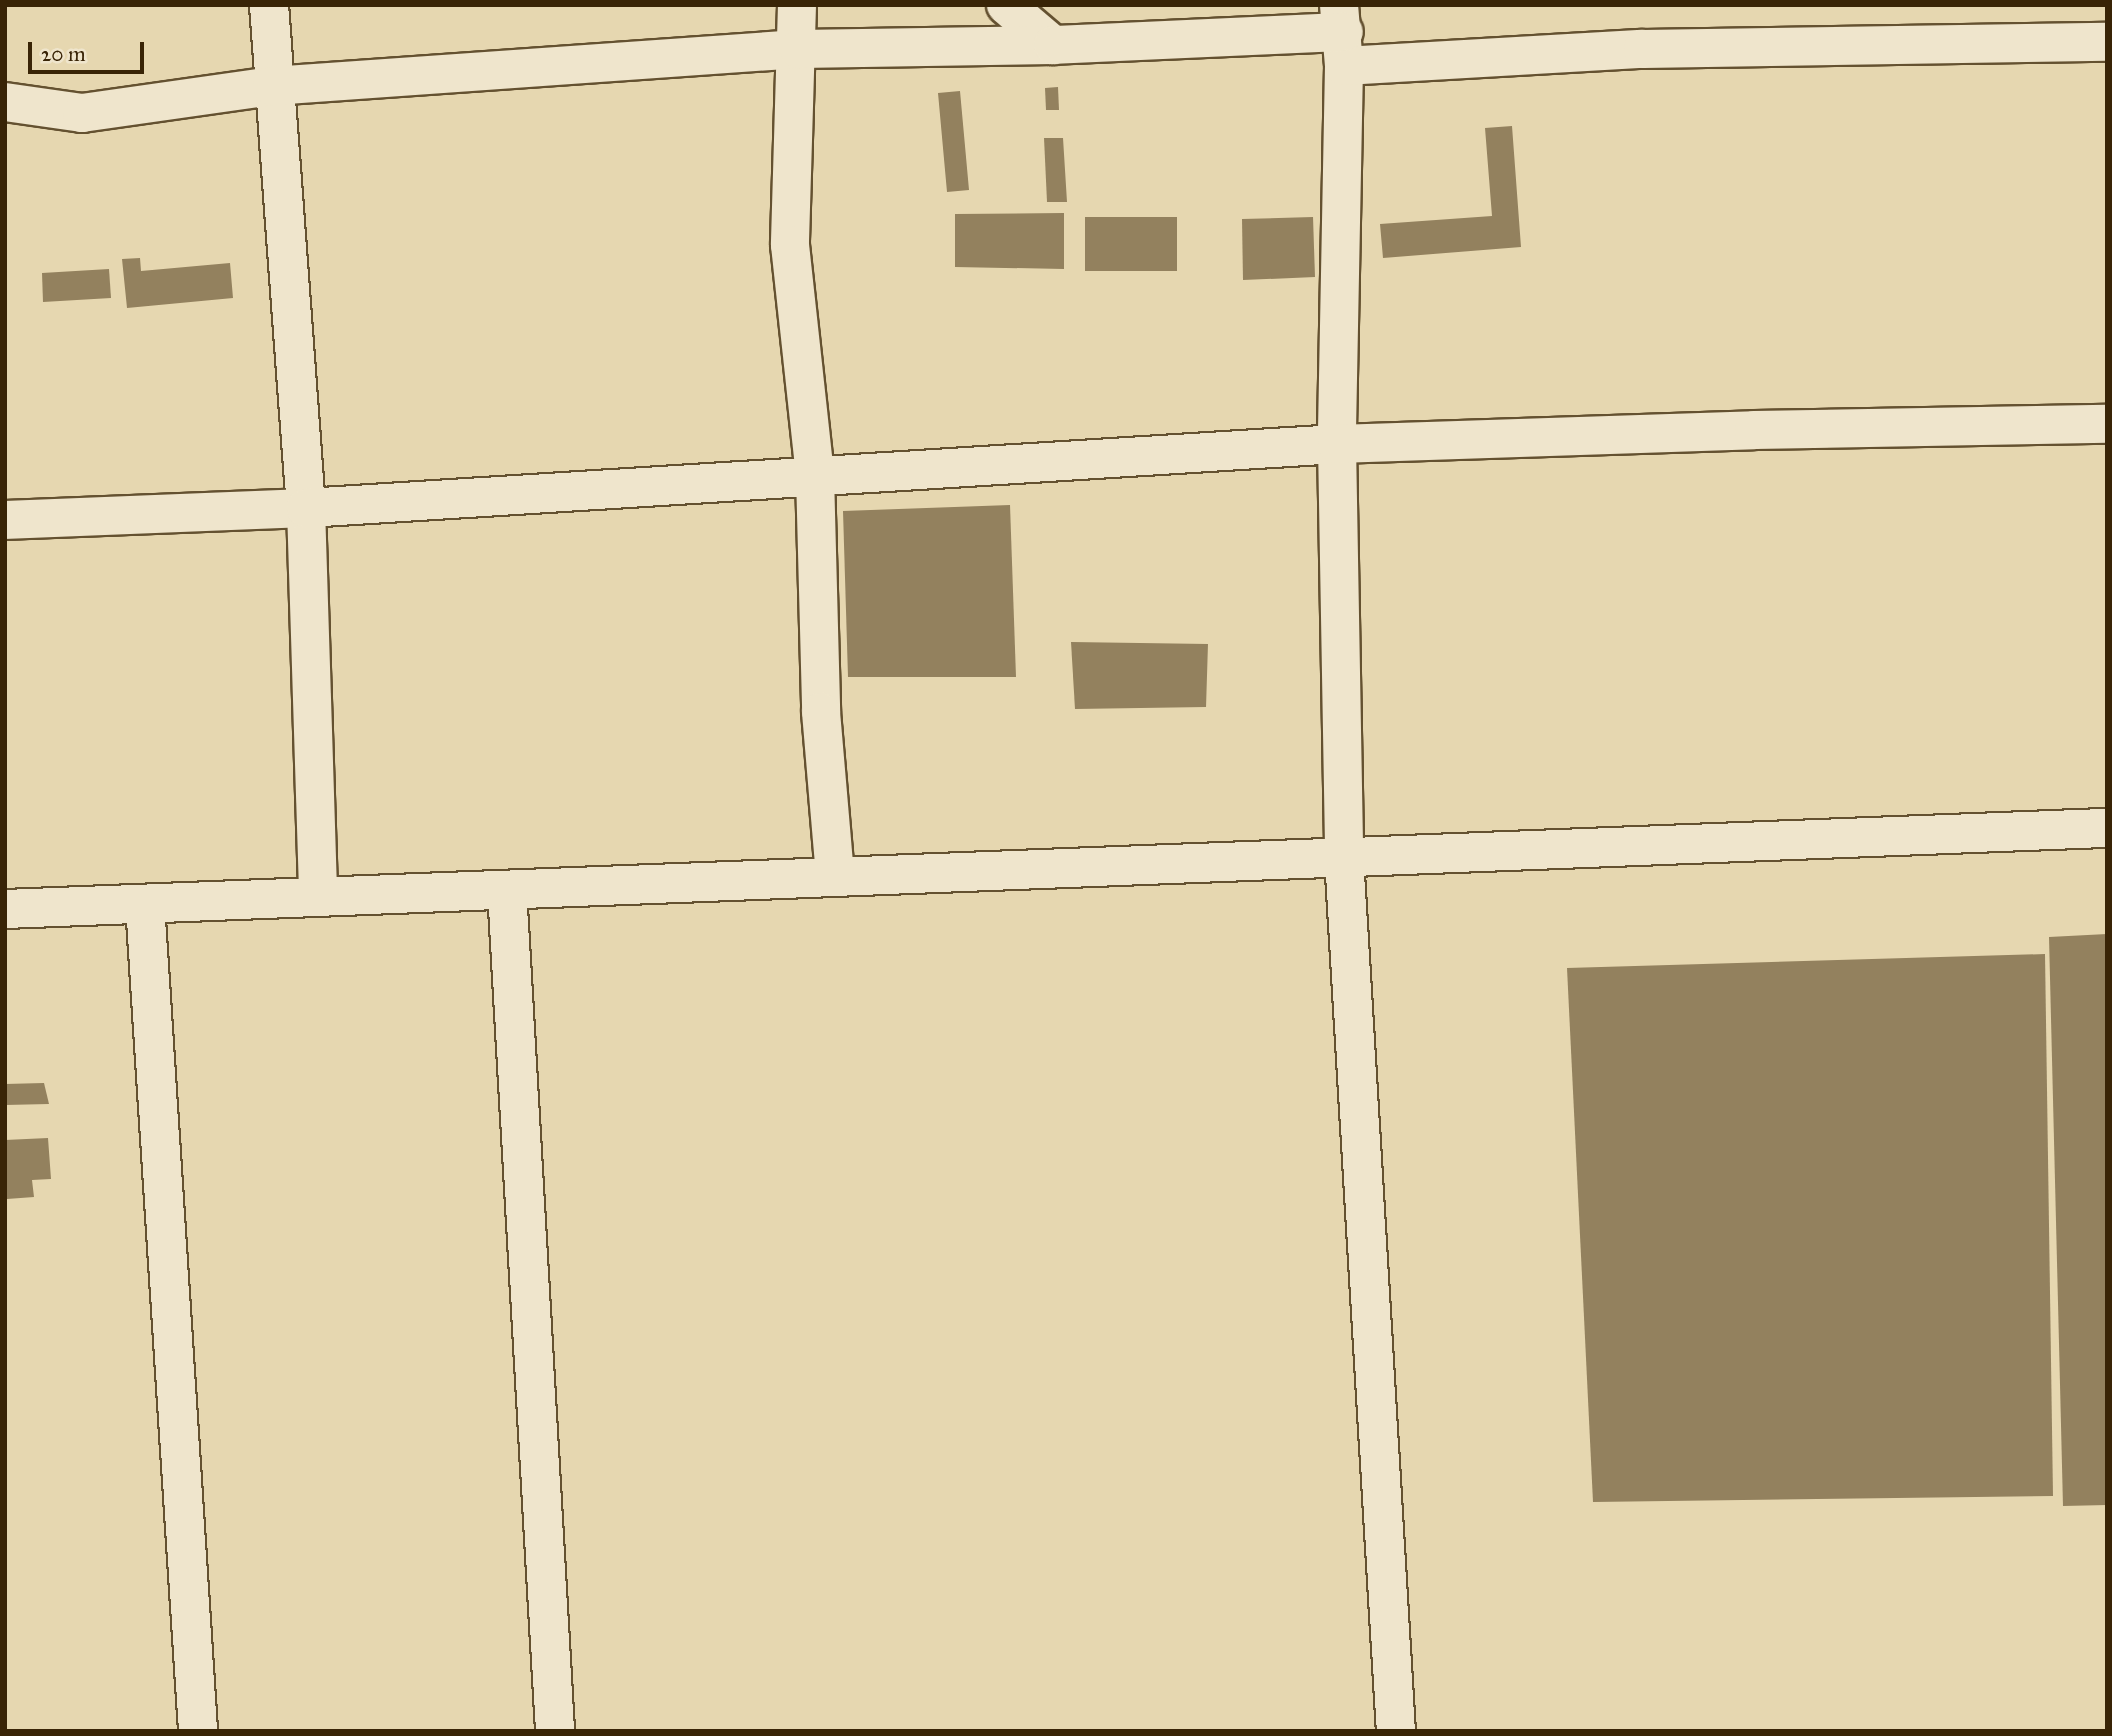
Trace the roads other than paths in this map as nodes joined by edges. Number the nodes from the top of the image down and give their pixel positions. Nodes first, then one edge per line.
1 (269, 5) edge
2 (797, 5) edge
3 (1006, 5) edge
4 (1342, 34) edge
5 (2107, 42) edge
6 (1052, 45) junction
7 (799, 49) junction
8 (272, 86) junction
9 (5, 102) edge
10 (2107, 424) edge
11 (1337, 444) junction
12 (815, 475) junction
13 (306, 508) junction
14 (5, 520) edge
15 (2107, 828) edge
16 (1344, 856) junction
17 (835, 874) junction
18 (508, 890) junction
19 (318, 897) junction
20 (145, 904) junction
21 (5, 909) edge
22 (198, 1731) edge
23 (555, 1731) edge
24 (1396, 1731) edge

1 - 8 street
2 - 7 street
3 - 6 street
4 - 5 street
4 - 6 street
4 - 11 street
6 - 7 street
7 - 8 street
7 - 12 street
8 - 9 street
8 - 13 street
10 - 11 street
11 - 12 street
11 - 16 street
12 - 13 street
12 - 17 street
13 - 14 street
13 - 19 street
15 - 16 street
16 - 17 street
16 - 24 street
17 - 18 street
18 - 19 street
18 - 23 street
19 - 20 street
20 - 21 street
20 - 22 street

